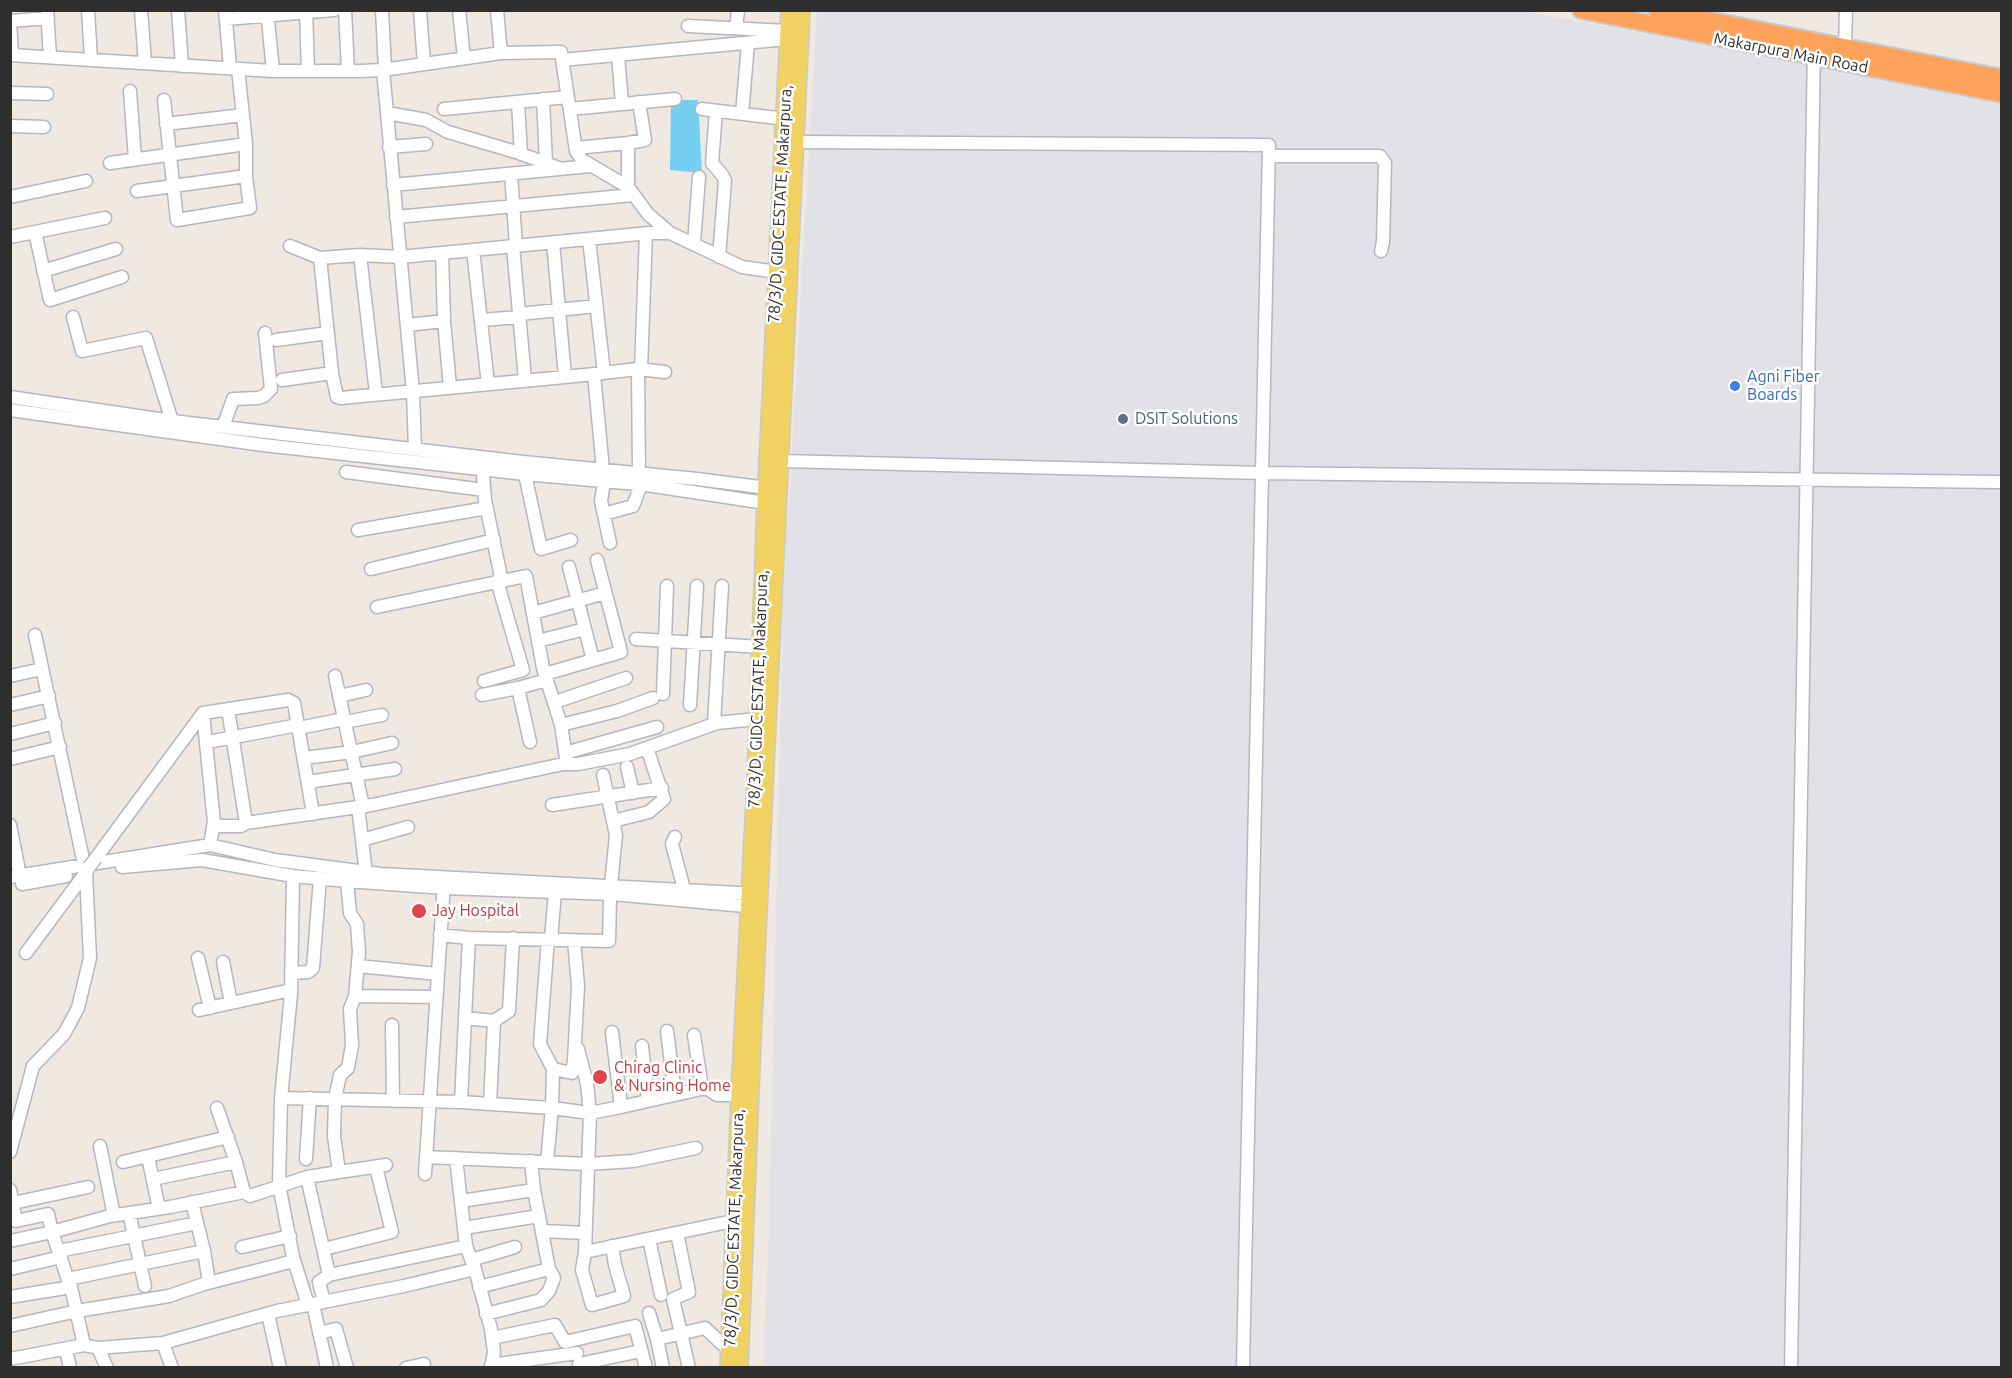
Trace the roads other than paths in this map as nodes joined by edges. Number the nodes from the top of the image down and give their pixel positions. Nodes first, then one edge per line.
1 (88, 10) edge
2 (141, 10) edge
3 (178, 10) edge
4 (333, 10) edge
5 (345, 10) edge
6 (382, 10) edge
7 (420, 10) edge
8 (459, 10) edge
9 (497, 10) edge
10 (738, 10) edge
11 (789, 10) edge
12 (802, 10) edge
13 (1657, 10) edge
14 (1846, 10) edge
15 (306, 11) edge
16 (1591, 11) edge
17 (268, 13) edge
18 (48, 14) edge
19 (226, 15) edge
20 (10, 21) edge
21 (688, 26) dead end
22 (736, 28) junction
23 (788, 35) junction
24 (748, 43) junction
25 (1845, 48) junction
26 (1814, 50) junction
27 (501, 53) junction
28 (11, 55) edge
29 (618, 55) junction
30 (50, 57) junction
31 (464, 58) junction
32 (91, 59) junction
33 (562, 60) junction
34 (145, 63) junction
35 (424, 64) junction
36 (182, 66) junction
37 (234, 68) junction
38 (384, 70) junction
39 (273, 71) junction
40 (308, 71) junction
41 (348, 71) junction
42 (1945, 76) junction
43 (2001, 78) edge
44 (130, 91) dead end
45 (10, 93) edge
46 (47, 94) dead end
47 (2001, 94) edge
48 (543, 99) junction
49 (675, 99) dead end
50 (164, 100) dead end
51 (518, 102) junction
52 (639, 102) junction
53 (569, 103) junction
54 (622, 104) junction
55 (444, 109) dead end
56 (702, 109) dead end
57 (716, 111) junction
58 (387, 113) junction
59 (742, 114) junction
60 (243, 115) junction
61 (785, 120) junction
62 (166, 124) junction
63 (11, 126) edge
64 (44, 128) dead end
65 (10, 135) edge
66 (796, 142) junction
67 (628, 143) junction
68 (246, 144) junction
69 (426, 144) dead end
70 (389, 147) junction
71 (576, 148) junction
72 (170, 154) junction
73 (521, 154) junction
74 (1269, 156) junction
75 (135, 159) junction
76 (110, 163) dead end
77 (546, 163) junction
78 (590, 166) junction
79 (561, 169) junction
80 (511, 174) junction
81 (246, 176) junction
82 (699, 177) dead end
83 (86, 181) dead end
84 (393, 185) junction
85 (173, 186) junction
86 (137, 191) dead end
87 (631, 191) junction
88 (10, 197) edge
89 (514, 206) junction
90 (396, 217) junction
91 (105, 218) dead end
92 (35, 232) junction
93 (646, 233) junction
94 (670, 233) junction
95 (10, 237) edge
96 (589, 239) junction
97 (553, 242) junction
98 (694, 243) junction
99 (290, 246) dead end
100 (515, 246) junction
101 (116, 249) dead end
102 (473, 250) junction
103 (1381, 251) dead end
104 (441, 253) junction
105 (360, 255) junction
106 (400, 257) junction
107 (719, 257) junction
108 (320, 258) junction
109 (43, 270) junction
110 (783, 273) junction
111 (122, 277) dead end
112 (597, 306) junction
113 (559, 310) junction
114 (520, 315) junction
115 (73, 318) dead end
116 (481, 320) junction
117 (444, 321) junction
118 (407, 325) junction
119 (265, 333) dead end
120 (328, 333) junction
121 (276, 340) dead end
122 (639, 369) junction
123 (665, 372) dead end
124 (332, 373) junction
125 (599, 374) junction
126 (565, 377) junction
127 (282, 380) dead end
128 (525, 380) junction
129 (488, 384) junction
130 (450, 387) junction
131 (413, 390) junction
132 (376, 393) junction
133 (10, 397) edge
134 (10, 410) edge
135 (172, 421) junction
136 (223, 427) junction
137 (415, 449) junction
138 (481, 456) junction
139 (782, 461) junction
140 (482, 470) junction
141 (346, 472) dead end
142 (1263, 473) junction
143 (525, 474) junction
144 (604, 476) junction
145 (640, 479) junction
146 (1806, 479) junction
147 (2001, 482) edge
148 (484, 490) junction
149 (773, 496) junction
150 (487, 508) junction
151 (604, 514) junction
152 (358, 530) dead end
153 (494, 540) junction
154 (571, 540) dead end
155 (610, 543) dead end
156 (597, 560) dead end
157 (569, 567) dead end
158 (371, 569) dead end
159 (497, 581) junction
160 (667, 586) dead end
161 (697, 586) dead end
162 (722, 586) dead end
163 (605, 593) junction
164 (578, 600) junction
165 (377, 607) dead end
166 (533, 613) junction
167 (585, 629) junction
168 (35, 635) dead end
169 (636, 639) dead end
170 (664, 640) junction
171 (538, 641) junction
172 (693, 642) junction
173 (718, 644) junction
174 (760, 647) junction
175 (593, 660) junction
176 (42, 669) junction
177 (10, 676) edge
178 (335, 676) dead end
179 (546, 677) junction
180 (626, 678) dead end
181 (484, 681) dead end
182 (518, 688) junction
183 (366, 690) dead end
184 (482, 695) dead end
185 (49, 696) junction
186 (339, 696) junction
187 (555, 702) junction
188 (10, 705) edge
189 (690, 705) dead end
190 (228, 709) junction
191 (203, 713) junction
192 (382, 715) dead end
193 (757, 719) junction
194 (345, 721) junction
195 (55, 723) junction
196 (714, 724) junction
197 (561, 725) junction
198 (299, 726) junction
199 (657, 727) dead end
200 (10, 734) edge
201 (233, 738) junction
202 (207, 742) junction
203 (530, 742) dead end
204 (392, 743) dead end
205 (60, 747) junction
206 (647, 748) junction
207 (351, 752) junction
208 (304, 758) junction
209 (566, 758) junction
210 (10, 759) edge
211 (627, 767) dead end
212 (395, 769) dead end
213 (603, 775) dead end
214 (356, 776) junction
215 (308, 782) junction
216 (662, 788) junction
217 (633, 793) junction
218 (608, 798) junction
219 (552, 805) dead end
220 (361, 807) junction
221 (313, 814) junction
222 (613, 820) junction
223 (246, 823) junction
224 (10, 825) edge
225 (213, 826) junction
226 (408, 827) dead end
227 (675, 837) dead end
228 (362, 840) junction
229 (210, 845) junction
230 (89, 865) junction
231 (366, 873) junction
232 (293, 876) junction
233 (320, 878) junction
234 (14, 879) edge
235 (347, 881) junction
236 (444, 883) junction
237 (612, 888) junction
238 (684, 889) junction
239 (555, 891) junction
240 (754, 900) junction
241 (440, 935) junction
242 (470, 938) junction
243 (513, 938) junction
244 (549, 939) junction
245 (574, 940) junction
246 (26, 953) dead end
247 (198, 958) dead end
248 (223, 962) dead end
249 (358, 966) junction
250 (291, 973) junction
251 (438, 974) junction
252 (291, 990) junction
253 (355, 996) junction
254 (436, 997) junction
255 (231, 1003) junction
256 (465, 1018) junction
257 (495, 1021) junction
258 (392, 1025) dead end
259 (667, 1031) dead end
260 (612, 1032) dead end
261 (694, 1035) dead end
262 (576, 1039) junction
263 (642, 1046) dead end
264 (553, 1069) junction
265 (704, 1089) junction
266 (675, 1095) junction
267 (739, 1095) junction
268 (281, 1098) junction
269 (310, 1098) junction
270 (335, 1099) junction
271 (393, 1101) junction
272 (648, 1101) junction
273 (428, 1102) junction
274 (461, 1102) junction
275 (490, 1104) junction
276 (621, 1107) junction
277 (217, 1108) dead end
278 (552, 1108) junction
279 (590, 1113) junction
280 (228, 1137) junction
281 (100, 1146) dead end
282 (696, 1148) dead end
283 (10, 1152) edge
284 (148, 1157) junction
285 (426, 1157) junction
286 (456, 1158) junction
287 (306, 1159) dead end
288 (531, 1161) junction
289 (123, 1162) dead end
290 (236, 1162) junction
291 (547, 1162) junction
292 (588, 1164) junction
293 (339, 1172) junction
294 (425, 1174) dead end
295 (307, 1177) junction
296 (153, 1179) junction
297 (279, 1185) junction
298 (88, 1187) dead end
299 (534, 1190) junction
300 (10, 1191) edge
301 (244, 1192) junction
302 (461, 1201) junction
303 (192, 1202) junction
304 (12, 1207) edge
305 (159, 1209) junction
306 (129, 1213) junction
307 (110, 1216) junction
308 (539, 1216) junction
309 (734, 1221) junction
310 (197, 1223) junction
311 (464, 1228) junction
312 (542, 1230) junction
313 (52, 1232) junction
314 (585, 1233) junction
315 (677, 1233) junction
316 (290, 1236) junction
317 (135, 1237) junction
318 (649, 1239) junction
319 (10, 1241) edge
320 (466, 1246) junction
321 (612, 1246) junction
322 (242, 1247) dead end
323 (515, 1247) dead end
324 (324, 1249) junction
325 (204, 1251) junction
326 (585, 1252) junction
327 (60, 1254) junction
328 (294, 1260) junction
329 (141, 1264) junction
330 (473, 1264) junction
331 (10, 1269) edge
332 (549, 1269) junction
333 (329, 1275) junction
334 (209, 1282) junction
335 (69, 1283) junction
336 (145, 1287) dead end
337 (479, 1287) junction
338 (662, 1295) dead end
339 (10, 1297) edge
340 (315, 1304) junction
341 (76, 1311) junction
342 (649, 1313) dead end
343 (268, 1314) junction
344 (486, 1314) junction
345 (10, 1326) edge
346 (319, 1333) junction
347 (681, 1334) junction
348 (492, 1338) junction
349 (657, 1339) junction
350 (575, 1340) junction
351 (163, 1343) junction
352 (84, 1345) junction
353 (729, 1347) junction
354 (98, 1348) junction
355 (66, 1350) junction
356 (641, 1351) junction
357 (10, 1359) edge
358 (37, 1361) edge
359 (579, 1362) edge
360 (424, 1364) dead end
361 (491, 1366) edge
362 (69, 1368) edge
363 (106, 1368) edge
364 (172, 1368) edge
365 (280, 1368) edge
366 (327, 1368) edge
367 (347, 1368) edge
368 (406, 1368) edge
369 (646, 1368) edge
370 (663, 1368) edge
371 (689, 1368) edge
372 (728, 1368) edge
373 (740, 1368) edge
374 (1243, 1368) edge
375 (1791, 1368) edge

1 - 32 street
2 - 34 street
3 - 36 street
4 - 15 street
5 - 41 street
6 - 38 street
7 - 35 street
8 - 31 street
9 - 27 street
10 - 22 street
11 - 23 main road, 78/3/D, GIDC ESTATE, Makarpura,
12 - 66 main road, 78/3/D, GIDC ESTATE, Makarpura,
13 - 26 highway, Makarpura Main Road
14 - 25 street
15 - 17 street
15 - 40 street
16 - 26 highway, Makarpura Main Road
17 - 19 street
17 - 39 street
18 - 20 street
18 - 30 street
19 - 37 street
20 - 28 street
21 - 22 street
22 - 23 street
23 - 24 street
23 - 61 main road, 78/3/D, GIDC ESTATE, Makarpura,
24 - 29 street
24 - 59 street
25 - 26 highway, Makarpura Main Road
25 - 42 highway, Makarpura Main Road
26 - 42 highway, Makarpura Main Road
26 - 146 street
27 - 31 street
27 - 33 street
28 - 30 street
29 - 33 street
29 - 54 street
30 - 32 street
31 - 35 street
32 - 34 street
33 - 53 street
34 - 36 street
35 - 38 street
36 - 37 street
37 - 39 street
37 - 60 street
38 - 41 street
38 - 58 street
39 - 40 street
40 - 41 street
42 - 43 highway, Makarpura Main Road
42 - 47 highway, Makarpura Main Road
44 - 75 street
45 - 46 street
48 - 51 street
48 - 53 street
48 - 77 street
49 - 52 street
50 - 62 street
51 - 55 street
51 - 73 street
52 - 54 street
52 - 67 street
53 - 54 street
53 - 71 street
56 - 57 street
57 - 59 street
57 - 107 street
58 - 70 street
58 - 73 street
59 - 61 street
60 - 62 street
60 - 68 street
61 - 110 main road, 78/3/D, GIDC ESTATE, Makarpura,
62 - 72 street
63 - 64 street
63 - 65 street
66 - 74 street
66 - 110 main road, 78/3/D, GIDC ESTATE, Makarpura,
67 - 71 street
67 - 87 street
68 - 72 street
68 - 81 street
69 - 70 street
70 - 84 street
71 - 78 street
72 - 75 street
72 - 85 street
73 - 77 street
74 - 103 street
74 - 142 street
75 - 76 street
77 - 79 street
78 - 79 street
78 - 87 street
79 - 80 street
80 - 84 street
80 - 89 street
81 - 85 street
81 - 85 street
82 - 98 street
83 - 88 street
84 - 90 street
85 - 86 street
87 - 89 street
87 - 94 street
89 - 90 street
89 - 100 street
90 - 106 street
91 - 92 street
92 - 95 street
92 - 109 street
93 - 94 street
93 - 96 street
93 - 122 street
94 - 98 street
96 - 97 street
96 - 112 street
97 - 100 street
97 - 113 street
98 - 107 street
99 - 108 street
100 - 102 street
100 - 114 street
101 - 109 street
102 - 104 street
102 - 116 street
104 - 106 street
104 - 117 street
105 - 106 street
105 - 108 street
105 - 132 street
106 - 118 street
107 - 110 street
108 - 120 street
109 - 111 street
110 - 139 main road, 78/3/D, GIDC ESTATE, Makarpura,
110 - 149 main road, 78/3/D, GIDC ESTATE, Makarpura,
112 - 113 street
112 - 125 street
113 - 114 street
113 - 126 street
114 - 116 street
114 - 128 street
115 - 135 street
116 - 129 street
117 - 118 street
117 - 130 street
118 - 131 street
119 - 136 street
120 - 121 street
120 - 124 street
122 - 123 street
122 - 125 street
122 - 145 street
124 - 127 street
124 - 132 street
125 - 126 street
125 - 144 street
126 - 128 street
128 - 129 street
129 - 130 street
130 - 131 street
131 - 132 street
131 - 137 street
133 - 135 street
134 - 140 street
135 - 136 street
136 - 137 street
137 - 138 street
138 - 140 street
138 - 144 street
139 - 142 street
139 - 149 main road, 78/3/D, GIDC ESTATE, Makarpura,
140 - 143 street
140 - 148 street
141 - 148 street
142 - 146 street
142 - 374 street
143 - 144 street
143 - 154 street
144 - 145 street
144 - 151 street
145 - 149 street
145 - 151 street
146 - 147 street
146 - 375 street
148 - 150 street
149 - 174 main road, 78/3/D, GIDC ESTATE, Makarpura,
149 - 240 main road, 78/3/D, GIDC ESTATE, Makarpura,
150 - 152 street
150 - 153 street
151 - 155 street
153 - 158 street
153 - 159 street
156 - 163 street
157 - 164 street
159 - 165 street
159 - 166 street
159 - 181 street
160 - 170 street
161 - 172 street
162 - 173 street
163 - 164 street
163 - 175 street
164 - 166 street
164 - 167 street
166 - 171 street
167 - 171 street
167 - 175 street
168 - 176 street
169 - 170 street
170 - 172 street
170 - 197 street
171 - 179 street
172 - 173 street
172 - 189 street
173 - 174 street
173 - 196 street
174 - 193 main road, 78/3/D, GIDC ESTATE, Makarpura,
175 - 179 street
176 - 177 street
176 - 185 street
178 - 186 street
179 - 182 street
179 - 187 street
180 - 187 street
182 - 184 street
182 - 203 street
183 - 186 street
185 - 188 street
185 - 195 street
186 - 194 street
187 - 197 street
190 - 191 street
190 - 198 street
190 - 201 street
191 - 202 street
191 - 230 street
192 - 194 street
193 - 196 street
193 - 240 main road, 78/3/D, GIDC ESTATE, Makarpura,
194 - 198 street
194 - 207 street
195 - 200 street
195 - 205 street
196 - 206 street
197 - 209 street
198 - 201 street
198 - 208 street
199 - 209 street
201 - 202 street
201 - 223 street
202 - 225 street
204 - 207 street
205 - 210 street
205 - 230 street
206 - 209 street
206 - 216 street
207 - 208 street
207 - 214 street
208 - 215 street
209 - 220 street
211 - 217 street
212 - 214 street
213 - 218 street
214 - 215 street
214 - 220 street
215 - 221 street
216 - 217 street
216 - 222 street
217 - 218 street
218 - 219 street
218 - 222 street
220 - 221 street
220 - 228 street
221 - 223 street
222 - 237 street
223 - 225 street
224 - 234 street
225 - 229 street
226 - 228 street
227 - 238 street
228 - 231 street
229 - 230 street
229 - 231 street
230 - 232 street
230 - 234 street
230 - 246 street
230 - 283 street
231 - 236 street
232 - 233 street
232 - 250 street
233 - 235 street
233 - 250 street
235 - 236 street
235 - 249 street
236 - 237 street
236 - 239 street
236 - 241 street
237 - 238 street
237 - 239 street
237 - 240 street
237 - 245 street
238 - 240 street
239 - 244 street
240 - 267 main road, 78/3/D, GIDC ESTATE, Makarpura,
240 - 373 main road, 78/3/D, GIDC ESTATE, Makarpura,
241 - 242 street
241 - 251 street
242 - 243 street
242 - 256 street
243 - 244 street
243 - 257 street
244 - 245 street
244 - 264 street
245 - 262 street
247 - 255 street
248 - 255 street
249 - 251 street
249 - 253 street
250 - 252 street
251 - 254 street
252 - 255 street
252 - 268 street
253 - 254 street
253 - 270 street
254 - 273 street
256 - 257 street
256 - 274 street
257 - 275 street
258 - 271 street
259 - 266 street
260 - 276 street
261 - 265 street
262 - 264 street
262 - 279 street
263 - 272 street
264 - 278 street
265 - 266 street
265 - 267 street
266 - 272 street
267 - 309 main road, 78/3/D, GIDC ESTATE, Makarpura,
268 - 269 street
268 - 297 street
269 - 270 street
269 - 287 street
270 - 271 street
270 - 293 street
271 - 273 street
272 - 276 street
273 - 274 street
273 - 285 street
274 - 275 street
275 - 278 street
276 - 279 street
277 - 280 street
278 - 279 street
278 - 291 street
279 - 292 street
280 - 284 street
280 - 290 street
281 - 307 street
282 - 292 street
284 - 289 street
284 - 296 street
285 - 286 street
285 - 294 street
286 - 288 street
286 - 302 street
288 - 291 street
288 - 299 street
290 - 296 street
290 - 301 street
291 - 292 street
292 - 314 street
293 - 295 street
293 - 324 street
295 - 297 street
295 - 324 street
296 - 305 street
297 - 301 street
297 - 316 street
298 - 304 street
299 - 302 street
299 - 308 street
300 - 304 street
301 - 303 street
302 - 311 street
303 - 305 street
303 - 310 street
304 - 313 street
305 - 306 street
306 - 307 street
306 - 317 street
307 - 313 street
308 - 311 street
308 - 312 street
309 - 315 street
309 - 353 main road, 78/3/D, GIDC ESTATE, Makarpura,
310 - 317 street
310 - 325 street
311 - 320 street
312 - 314 street
312 - 332 street
313 - 319 street
313 - 327 street
314 - 326 street
315 - 318 street
315 - 347 street
316 - 322 street
316 - 328 street
317 - 327 street
317 - 329 street
318 - 321 street
318 - 338 street
320 - 330 street
320 - 333 street
321 - 326 street
321 - 326 street
323 - 330 street
324 - 333 street
325 - 329 street
325 - 334 street
327 - 331 street
327 - 335 street
328 - 334 street
328 - 340 street
329 - 335 street
329 - 336 street
330 - 337 street
330 - 340 street
332 - 337 street
332 - 344 street
333 - 340 street
334 - 341 street
335 - 339 street
335 - 341 street
337 - 344 street
340 - 343 street
340 - 346 street
341 - 345 street
341 - 352 street
342 - 349 street
343 - 351 street
343 - 365 street
344 - 348 street
346 - 366 street
346 - 367 street
347 - 349 street
347 - 353 street
347 - 371 street
348 - 350 street
348 - 361 street
349 - 370 street
350 - 356 street
350 - 359 street
351 - 354 street
351 - 364 street
352 - 354 street
352 - 355 street
353 - 372 main road, 78/3/D, GIDC ESTATE, Makarpura,
354 - 363 street
355 - 358 street
355 - 362 street
356 - 359 street
356 - 369 street
357 - 358 street
359 - 361 street
360 - 368 street

